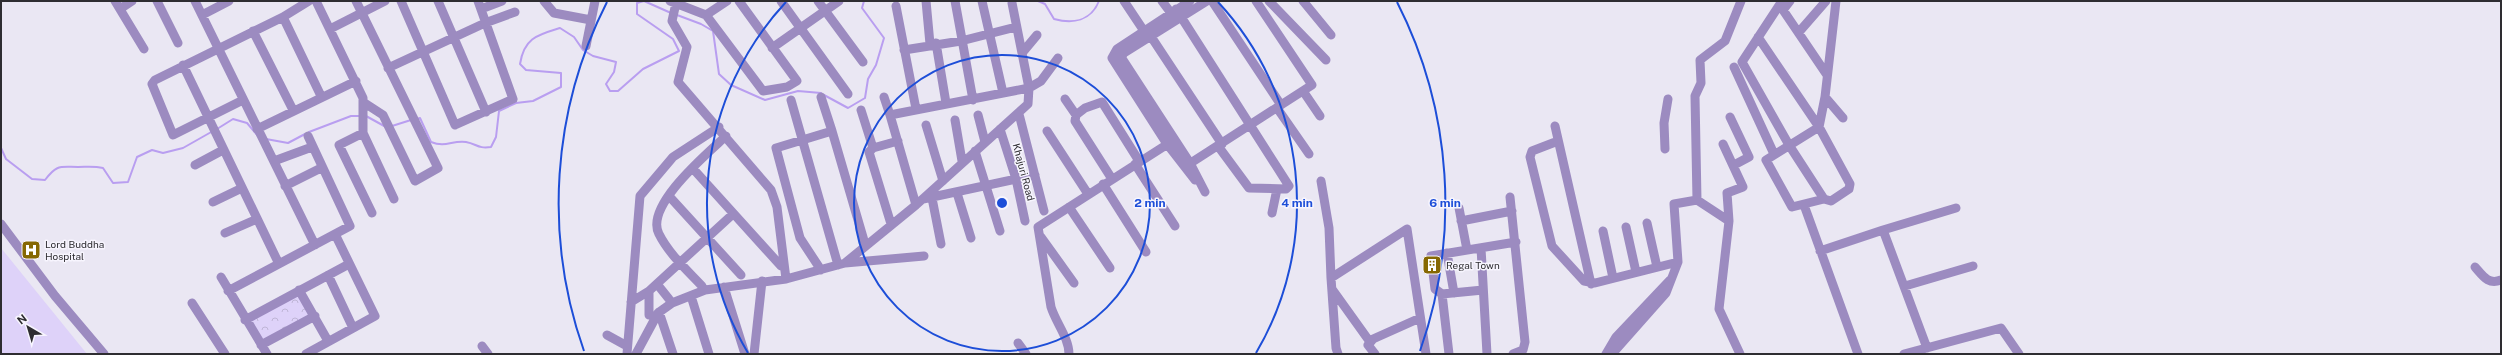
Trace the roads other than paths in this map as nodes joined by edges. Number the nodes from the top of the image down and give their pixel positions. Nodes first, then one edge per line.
1 (114, 1) edge
2 (132, 1) edge
3 (157, 1) edge
4 (195, 1) edge
5 (229, 1) edge
6 (309, 1) edge
7 (316, 1) edge
8 (356, 1) edge
9 (385, 1) edge
10 (401, 1) edge
11 (438, 1) edge
12 (502, 1) edge
13 (544, 1) edge
14 (595, 1) edge
15 (739, 1) edge
16 (781, 1) edge
17 (818, 1) edge
18 (839, 1) edge
19 (926, 1) edge
20 (955, 1) edge
21 (982, 1) edge
22 (1124, 1) edge
23 (1162, 1) edge
24 (1190, 1) edge
25 (1207, 1) edge
26 (1212, 1) edge
27 (1256, 1) edge
28 (1269, 1) edge
29 (1303, 1) edge
30 (1741, 1) edge
31 (1782, 1) edge
32 (1790, 1) edge
33 (1826, 1) edge
34 (1836, 1) edge
35 (723, 2) edge
36 (1012, 3) dead end
37 (480, 5) edge
38 (676, 6) edge
39 (896, 6) dead end
40 (120, 9) junction
41 (825, 11) junction
42 (515, 12) dead end
43 (362, 13) junction
44 (1176, 13) junction
45 (202, 15) junction
46 (706, 15) junction
47 (283, 17) junction
48 (591, 20) junction
49 (485, 23) junction
50 (1016, 27) junction
51 (801, 28) junction
52 (330, 29) junction
53 (253, 32) junction
54 (1147, 32) junction
55 (1799, 32) junction
56 (989, 34) junction
57 (1037, 35) dead end
58 (1331, 35) dead end
59 (454, 37) junction
60 (1758, 37) junction
61 (961, 41) junction
62 (178, 43) dead end
63 (933, 44) junction
64 (586, 46) dead end
65 (772, 48) junction
66 (144, 49) dead end
67 (218, 50) junction
68 (904, 50) junction
69 (423, 51) junction
70 (1022, 53) junction
71 (1058, 58) dead end
72 (1326, 60) dead end
73 (863, 62) dead end
74 (183, 66) junction
75 (1734, 67) dead end
76 (388, 68) junction
77 (1828, 75) junction
78 (356, 81) junction
79 (1029, 88) junction
80 (1303, 91) junction
81 (1003, 93) junction
82 (848, 94) dead end
83 (321, 96) junction
84 (821, 97) dead end
85 (884, 97) dead end
86 (1825, 97) junction
87 (1065, 99) dead end
88 (1668, 99) dead end
89 (243, 100) junction
90 (791, 100) dead end
91 (973, 100) junction
92 (946, 103) junction
93 (364, 105) junction
94 (1279, 107) junction
95 (916, 109) junction
96 (293, 110) junction
97 (861, 110) dead end
98 (486, 112) junction
99 (1019, 114) junction
100 (890, 115) junction
101 (978, 115) dead end
102 (1076, 115) junction
103 (1320, 116) dead end
104 (1730, 117) dead end
105 (1843, 118) dead end
106 (955, 120) dead end
107 (210, 121) junction
108 (926, 125) dead end
109 (1252, 125) junction
110 (1555, 126) dead end
111 (719, 127) junction
112 (1819, 127) junction
113 (1000, 129) junction
114 (258, 130) junction
115 (832, 131) junction
116 (1047, 131) dead end
117 (364, 133) junction
118 (308, 136) dead end
119 (726, 136) junction
120 (804, 140) junction
121 (898, 141) junction
122 (1558, 141) junction
123 (985, 142) junction
124 (1170, 142) junction
125 (1723, 144) dead end
126 (1220, 145) junction
127 (1789, 145) junction
128 (312, 147) junction
129 (873, 148) junction
130 (224, 150) junction
131 (1664, 150) dead end
132 (975, 151) junction
133 (1308, 154) dead end
134 (1774, 154) junction
135 (274, 161) junction
136 (962, 161) junction
137 (1137, 162) junction
138 (195, 164) dead end
139 (1734, 165) junction
140 (321, 168) junction
141 (696, 172) dead end
142 (1036, 175) junction
143 (1016, 179) junction
144 (1112, 179) junction
145 (943, 181) junction
146 (1321, 181) dead end
147 (1103, 184) junction
148 (285, 186) junction
149 (988, 186) junction
150 (242, 188) junction
151 (1277, 189) junction
152 (957, 193) junction
153 (1088, 194) junction
154 (669, 196) junction
155 (1510, 197) dead end
156 (932, 198) junction
157 (1824, 198) junction
158 (394, 199) dead end
159 (1697, 200) junction
160 (213, 202) dead end
161 (919, 202) junction
162 (1804, 205) junction
163 (1069, 207) junction
164 (1459, 208) dead end
165 (1956, 208) dead end
166 (1044, 211) dead end
167 (1512, 211) junction
168 (372, 213) dead end
169 (1272, 213) dead end
170 (733, 214) junction
171 (257, 219) junction
172 (1025, 221) dead end
173 (1461, 221) junction
174 (1728, 221) junction
175 (1648, 223) dead end
176 (1, 224) edge
177 (891, 224) junction
178 (1175, 226) dead end
179 (1626, 227) dead end
180 (1883, 230) junction
181 (1000, 231) dead end
182 (1603, 231) dead end
183 (225, 233) dead end
184 (335, 234) junction
185 (1039, 234) junction
186 (706, 238) junction
187 (971, 238) dead end
188 (1516, 242) junction
189 (865, 244) junction
190 (941, 244) dead end
191 (315, 245) junction
192 (1481, 248) junction
193 (1467, 250) junction
194 (1820, 250) junction
195 (1146, 252) dead end
196 (1448, 253) junction
197 (924, 256) dead end
198 (679, 262) junction
199 (1678, 262) junction
200 (278, 264) junction
201 (349, 264) junction
202 (841, 264) junction
203 (781, 266) dead end
204 (1973, 266) dead end
205 (2475, 267) dead end
206 (1110, 268) dead end
207 (1657, 268) junction
208 (821, 270) junction
209 (1636, 272) junction
210 (328, 275) junction
211 (741, 275) dead end
212 (221, 277) dead end
213 (1331, 278) junction
214 (1614, 278) junction
215 (786, 279) junction
216 (2501, 280) edge
217 (762, 281) junction
218 (1074, 283) dead end
219 (657, 284) junction
220 (1591, 284) junction
221 (702, 286) dead end
222 (1905, 286) junction
223 (724, 287) junction
224 (1332, 289) junction
225 (300, 290) junction
226 (1484, 290) junction
227 (228, 291) junction
228 (649, 291) junction
229 (1454, 293) junction
230 (1442, 294) junction
231 (691, 296) junction
232 (669, 299) dead end
233 (631, 302) junction
234 (192, 303) dead end
235 (1647, 310) junction
236 (659, 312) junction
237 (649, 315) dead end
238 (315, 316) junction
239 (1420, 318) junction
240 (245, 320) junction
241 (353, 328) junction
242 (607, 335) dead end
243 (328, 341) junction
244 (1370, 342) junction
245 (1018, 344) dead end
246 (261, 345) junction
247 (482, 346) dead end
248 (1927, 348) junction
249 (627, 350) edge
250 (104, 354) edge
251 (225, 354) edge
252 (267, 354) edge
253 (306, 354) edge
254 (488, 354) edge
255 (636, 354) edge
256 (673, 354) edge
257 (709, 354) edge
258 (746, 354) edge
259 (754, 354) edge
260 (1026, 354) edge
261 (1069, 354) edge
262 (1338, 354) edge
263 (1375, 354) edge
264 (1426, 354) edge
265 (1449, 354) edge
266 (1487, 354) edge
267 (1513, 354) edge
268 (1606, 354) edge
269 (1612, 354) edge
270 (1740, 354) edge
271 (1858, 354) edge
272 (1904, 354) edge
273 (2019, 354) edge

1 - 40 street
2 - 40 street
3 - 62 street
4 - 45 street
5 - 45 street
6 - 47 street
7 - 52 street
8 - 43 street
9 - 43 street
10 - 69 street
11 - 59 street
12 - 37 street
13 - 48 street
14 - 48 street
15 - 65 street
16 - 51 street
17 - 41 street
18 - 41 street
19 - 63 street
20 - 61 street
21 - 56 street
22 - 54 street
23 - 44 street
24 - 44 street
25 - 44 street
26 - 94 street
27 - 80 street
28 - 72 street
29 - 58 street
30 - 159 street
31 - 60 street
32 - 55 street
33 - 55 street
34 - 77 street
35 - 46 street
36 - 50 street
37 - 49 street
38 - 46 street
38 - 111 street
39 - 68 street
40 - 66 street
41 - 51 street
41 - 73 street
42 - 49 street
43 - 52 street
43 - 76 street
44 - 54 street
44 - 109 street
45 - 67 street
46 - 65 street
47 - 53 street
47 - 83 street
48 - 64 street
49 - 59 street
49 - 98 street
50 - 56 street
50 - 70 street
51 - 65 street
51 - 82 street
52 - 78 street
53 - 67 street
53 - 96 street
54 - 124 street
54 - 126 street
55 - 77 street
56 - 61 street
56 - 81 street
57 - 70 street
59 - 69 street
59 - 98 street
60 - 112 street
60 - 127 street
61 - 63 street
61 - 91 street
63 - 68 street
63 - 92 street
67 - 74 street
67 - 89 street
68 - 95 street
69 - 76 street
69 - 98 street
70 - 79 street
71 - 79 street
74 - 107 street
74 - 107 street
75 - 134 street
76 - 93 street
77 - 86 street
78 - 83 street
78 - 93 street
79 - 81 street
79 - 99 street
80 - 94 street
80 - 103 street
81 - 91 street
83 - 96 street
84 - 115 street
85 - 100 street
86 - 105 street
86 - 112 street
87 - 102 street
88 - 131 street
89 - 107 street
89 - 114 street
90 - 120 street
91 - 92 street
92 - 95 street
93 - 117 street
94 - 109 street
94 - 133 street
95 - 100 street
96 - 114 street
97 - 129 street
99 - 113 street
99 - 142 street
100 - 121 street
101 - 123 street
102 - 137 street
102 - 144 street
104 - 139 street
106 - 136 street
107 - 130 street
108 - 145 street
109 - 126 street
109 - 151 street
110 - 122 street
111 - 119 street
111 - 233 street
112 - 127 street
112 - 157 street
113 - 123 street
113 - 143 street, Khajuri Road
114 - 135 street
115 - 120 street
115 - 189 street
116 - 153 street
117 - 158 street
117 - 168 street
118 - 128 street
119 - 154 street
119 - 215 street
120 - 202 street
120 - 208 street
121 - 129 street
121 - 161 street
122 - 220 street
122 - 220 street
123 - 132 street
124 - 126 street
124 - 137 street
125 - 139 street
126 - 151 street
127 - 134 street
127 - 157 street
128 - 135 street
128 - 140 street
129 - 177 street
130 - 138 street
130 - 150 street
132 - 136 street
132 - 149 street
134 - 162 street
135 - 148 street
136 - 145 street
137 - 144 street
137 - 178 street
139 - 174 street
140 - 148 street
140 - 184 street
141 - 170 street
142 - 143 street
142 - 166 street
143 - 149 street
143 - 172 street, Khajuri Road
144 - 147 street
145 - 161 street
146 - 213 street
147 - 153 street
147 - 195 street
148 - 191 street
149 - 152 street
149 - 181 street
150 - 160 street
150 - 171 street
151 - 169 street
152 - 156 street
152 - 187 street
153 - 163 street
154 - 186 street
154 - 198 street
155 - 167 street
156 - 161 street
156 - 190 street
157 - 162 street
159 - 174 street
159 - 199 street
161 - 177 street
162 - 194 street
163 - 185 street
163 - 206 street
164 - 173 street
165 - 180 street
167 - 173 street
167 - 188 street
170 - 186 street
170 - 203 street
171 - 183 street
171 - 200 street
173 - 193 street
174 - 270 street
175 - 207 street
176 - 250 street
177 - 189 street
179 - 209 street
180 - 194 street
180 - 222 street
182 - 214 street
184 - 191 street
184 - 201 street
185 - 218 street
185 - 261 street
186 - 198 street
186 - 211 street
188 - 192 street
188 - 267 street
189 - 202 street
191 - 200 street
192 - 193 street
192 - 226 street
193 - 196 street
194 - 271 street
196 - 229 street
196 - 230 street
197 - 202 street
198 - 219 street
198 - 221 street
199 - 207 street
199 - 235 street
200 - 227 street
201 - 210 street
201 - 241 street
202 - 208 street
204 - 222 street
205 - 216 street
207 - 209 street
208 - 215 street
209 - 214 street
210 - 225 street
210 - 241 street
212 - 227 street
213 - 224 street
213 - 239 street
214 - 220 street
215 - 217 street
217 - 223 street
217 - 259 street
219 - 228 street
219 - 232 street
222 - 248 street
223 - 231 street
223 - 258 street
224 - 244 street
224 - 262 street
225 - 238 street
225 - 240 street
226 - 229 street
226 - 266 street
227 - 240 street
228 - 233 street
228 - 237 street
229 - 230 street
230 - 265 street
231 - 236 street
231 - 257 street
233 - 249 street
234 - 251 street
235 - 268 street
235 - 269 street
236 - 255 street
236 - 256 street
238 - 243 street
238 - 246 street
239 - 244 street
239 - 264 street
240 - 246 street
241 - 243 street
242 - 249 street
243 - 253 street
244 - 263 street
245 - 260 street
246 - 252 street
247 - 254 street
248 - 272 street
248 - 273 street

